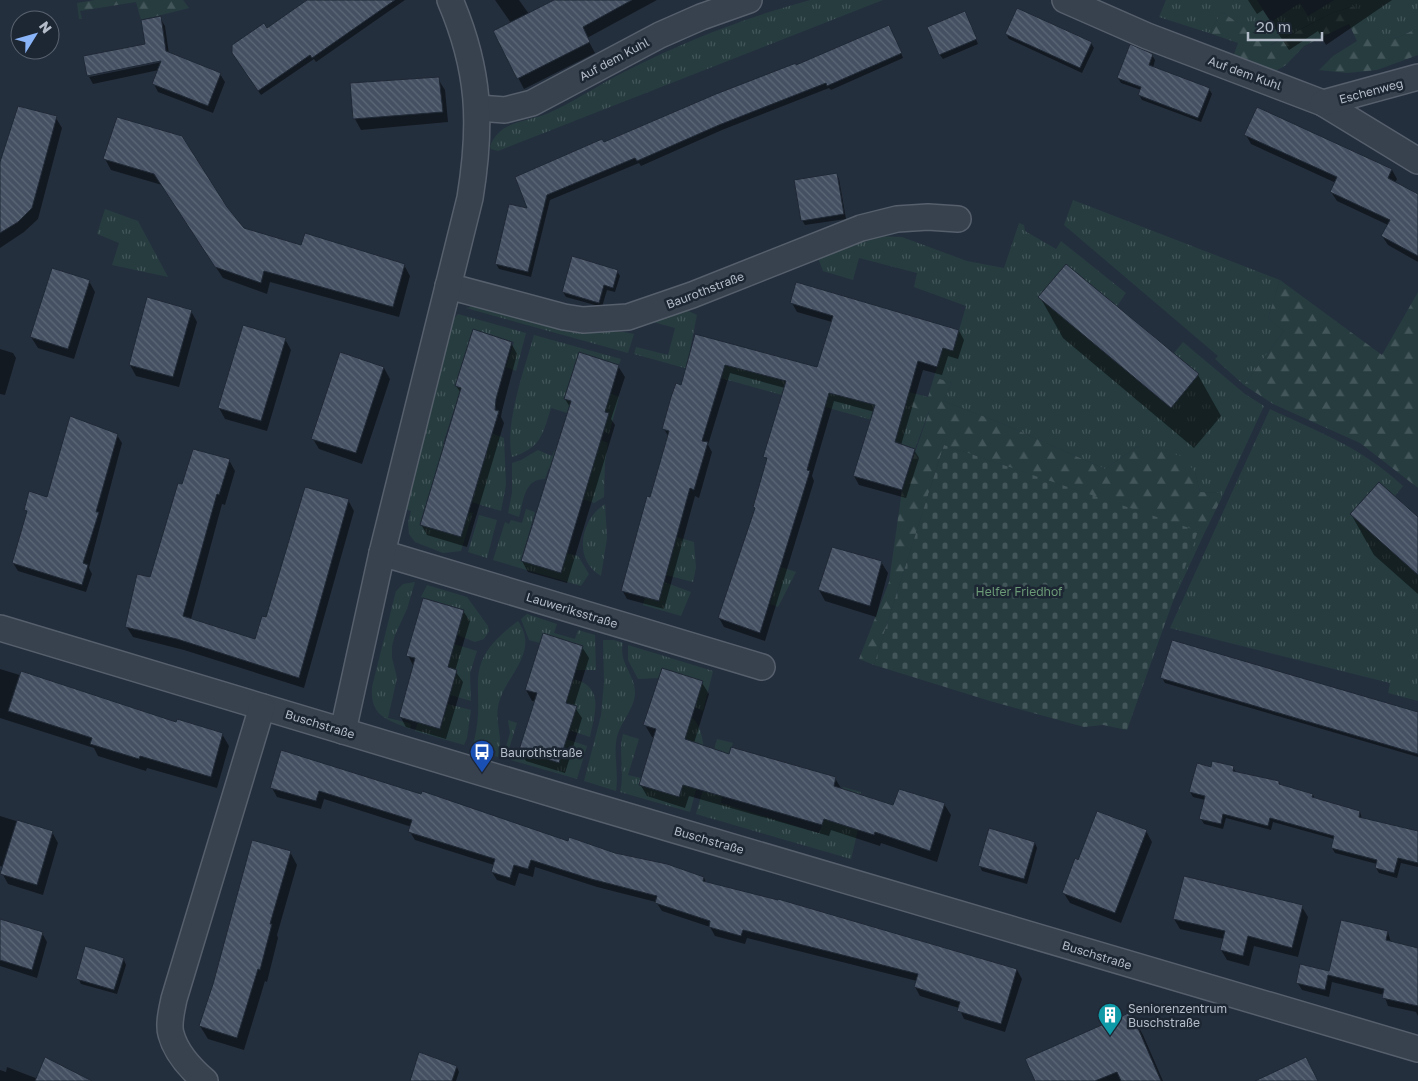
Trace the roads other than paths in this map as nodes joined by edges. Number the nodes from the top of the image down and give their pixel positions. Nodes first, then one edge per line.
1 (450, 0) edge
2 (749, 0) edge
3 (1065, 0) edge
4 (1418, 77) edge
5 (1323, 103) junction
6 (478, 108) junction
7 (1418, 161) edge
8 (958, 219) dead end
9 (448, 286) junction
10 (382, 554) junction
11 (0, 628) edge
12 (762, 667) dead end
13 (262, 707) junction
14 (343, 731) junction
15 (1418, 1049) edge
16 (205, 1081) edge

1 - 6 street
2 - 6 street, Auf dem Kuhl
3 - 5 street, Auf dem Kuhl
4 - 5 street, Eschenweg
5 - 7 street, Auf dem Kuhl
6 - 9 street
8 - 9 street, Baurothstraße
9 - 10 street
10 - 12 street, Lauweriksstraße
10 - 14 street
11 - 13 street, Buschstraße
13 - 14 street, Buschstraße
13 - 16 street
14 - 15 street, Buschstraße

